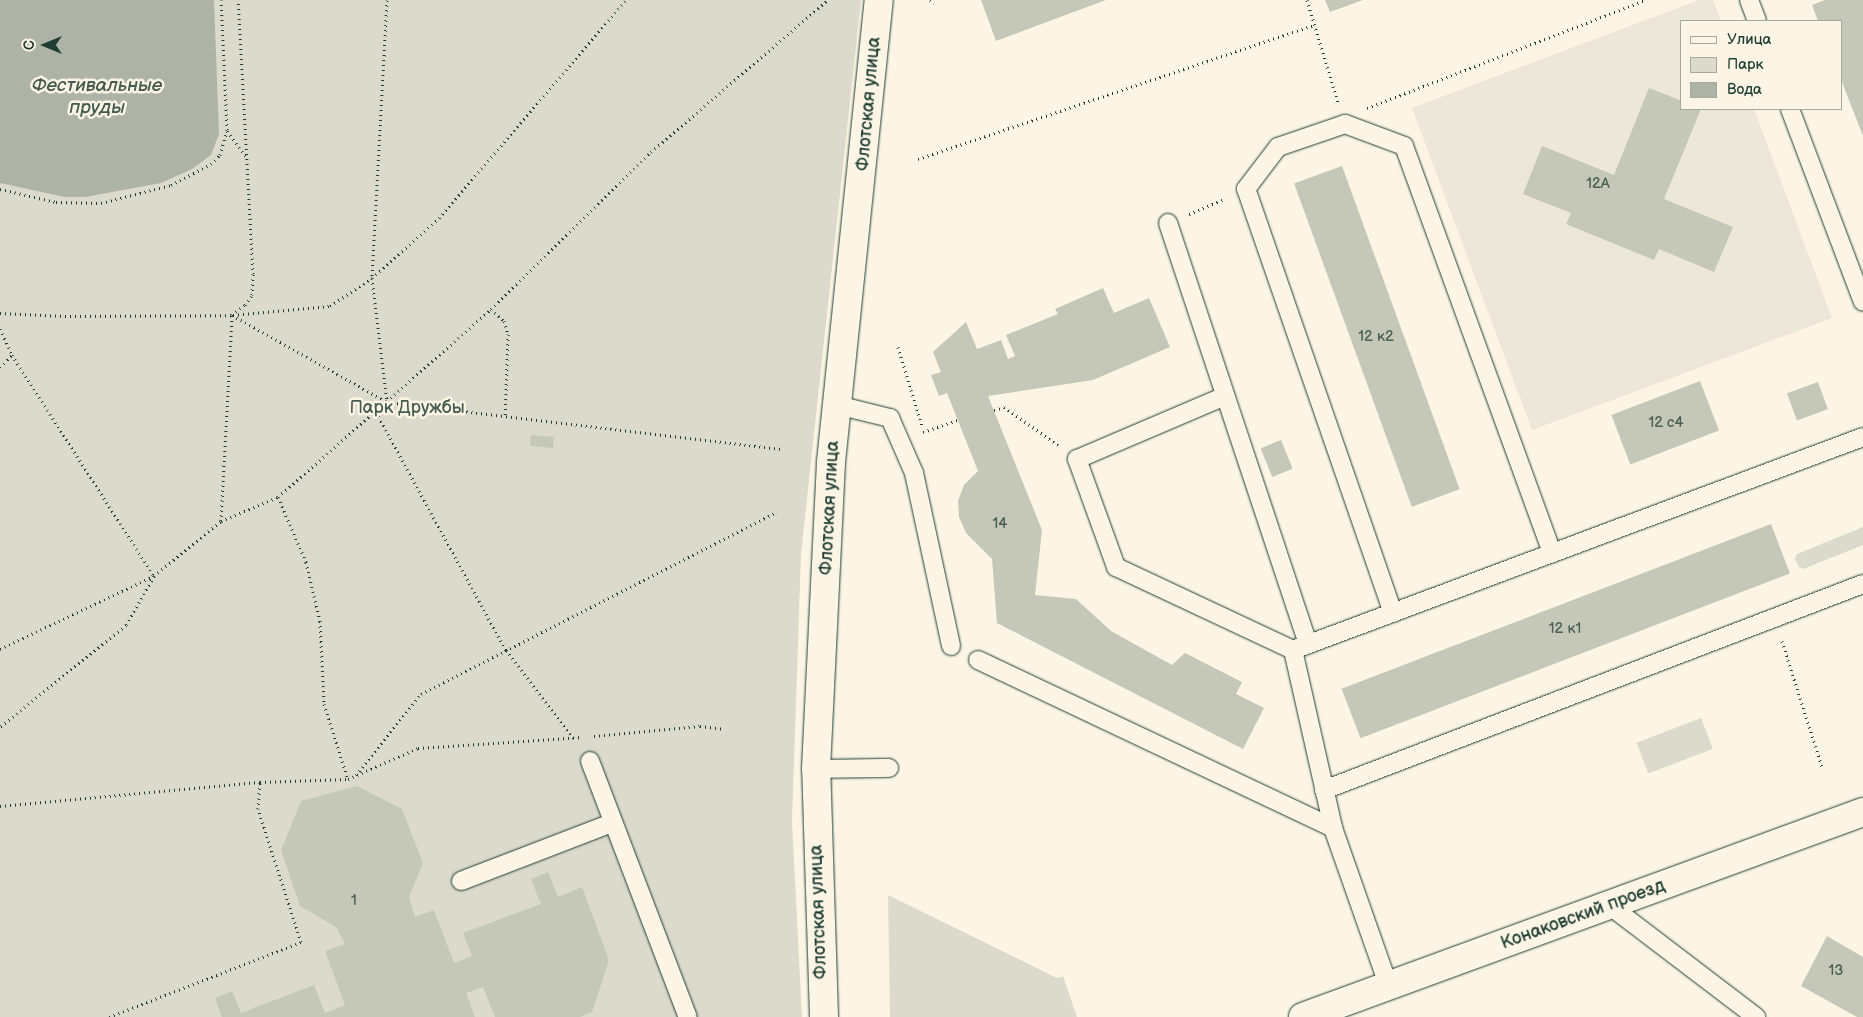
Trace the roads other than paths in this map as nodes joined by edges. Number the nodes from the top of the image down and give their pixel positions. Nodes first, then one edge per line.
1 (879, 0) edge
2 (1749, 0) edge
3 (1757, 20) edge
4 (1790, 110) edge
5 (1168, 223) road end
6 (1863, 302) edge
7 (1226, 396) junction
8 (837, 405) junction
9 (1863, 438) edge
10 (1552, 553) junction
11 (1863, 584) edge
12 (1393, 613) junction
13 (951, 646) dead end
14 (1300, 647) junction
15 (978, 660) dead end
16 (590, 761) road end
17 (889, 768) dead end
18 (816, 769) junction
19 (1324, 790) junction
20 (1863, 812) edge
21 (612, 823) junction
22 (1333, 828) junction
23 (461, 881) dead end
24 (1609, 905) junction
25 (1389, 987) junction
26 (688, 1017) edge
27 (824, 1017) edge
28 (1303, 1017) edge
29 (1756, 1017) edge

1 - 8 street, Флотская улица
2 - 3 lane
4 - 6 lane
5 - 7 lane
7 - 14 lane
7 - 14 lane
8 - 13 lane
8 - 18 street, Флотская улица
9 - 10 lane
10 - 12 lane
10 - 12 lane
11 - 19 lane
12 - 14 lane
14 - 19 lane
15 - 22 lane
16 - 21 lane
17 - 18 lane
18 - 27 street, Флотская улица
19 - 22 lane
20 - 24 street, Конаковский проезд
21 - 23 lane
21 - 26 lane
22 - 25 lane
24 - 25 street, Конаковский проезд
24 - 29 lane
25 - 28 street, Конаковский проезд

